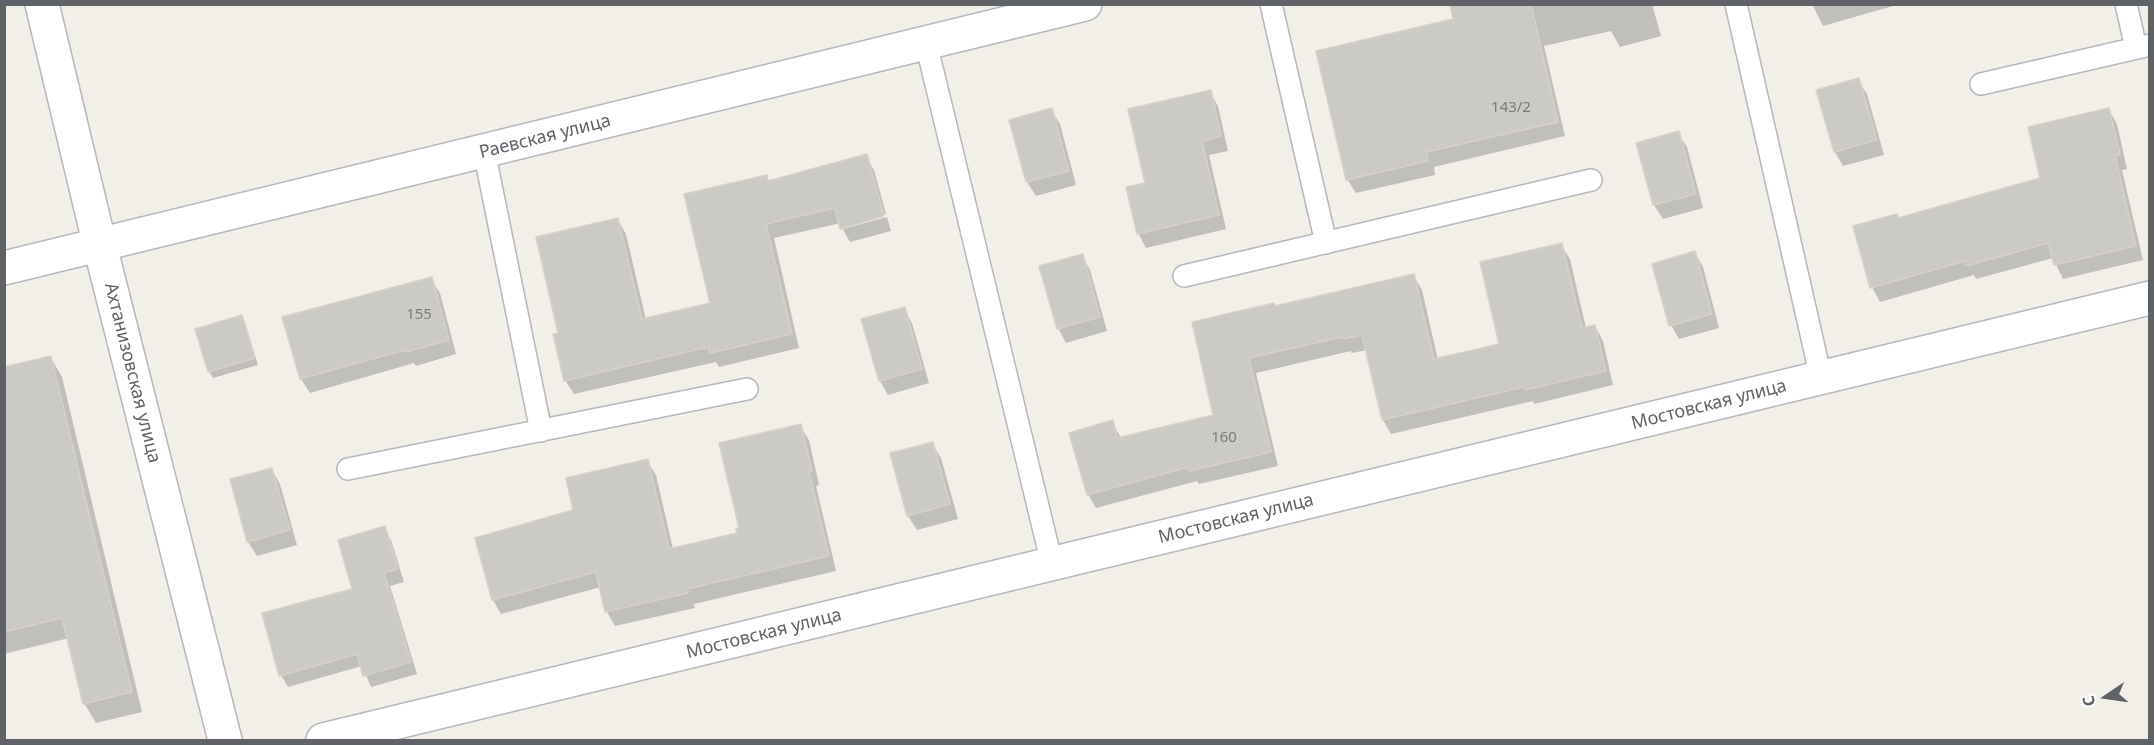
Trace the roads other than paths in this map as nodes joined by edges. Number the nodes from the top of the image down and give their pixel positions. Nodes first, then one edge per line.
1 (42, 4) edge
2 (1085, 4) edge
3 (1271, 4) edge
4 (1736, 4) edge
5 (2126, 4) edge
6 (926, 44) junction
7 (2143, 46) edge
8 (1981, 84) dead end
9 (484, 151) junction
10 (1591, 180) dead end
11 (1326, 243) junction
12 (100, 246) junction
13 (4, 268) edge
14 (1184, 276) dead end
15 (2150, 298) edge
16 (1821, 378) junction
17 (747, 389) dead end
18 (541, 431) junction
19 (348, 469) dead end
20 (1052, 564) junction
21 (225, 741) edge
22 (323, 741) edge

1 - 12 street, Ахтанизовская улица
2 - 6 street, Раевская улица
3 - 11 lane
4 - 16 lane
5 - 7 lane
6 - 9 street, Раевская улица
6 - 20 lane
7 - 8 lane
9 - 12 street, Раевская улица
9 - 18 lane
10 - 11 lane
11 - 14 lane
12 - 13 street, Раевская улица
12 - 21 street, Ахтанизовская улица
15 - 16 street, Мостовская улица
16 - 20 street, Мостовская улица
17 - 18 lane
18 - 19 lane
20 - 22 street, Мостовская улица

